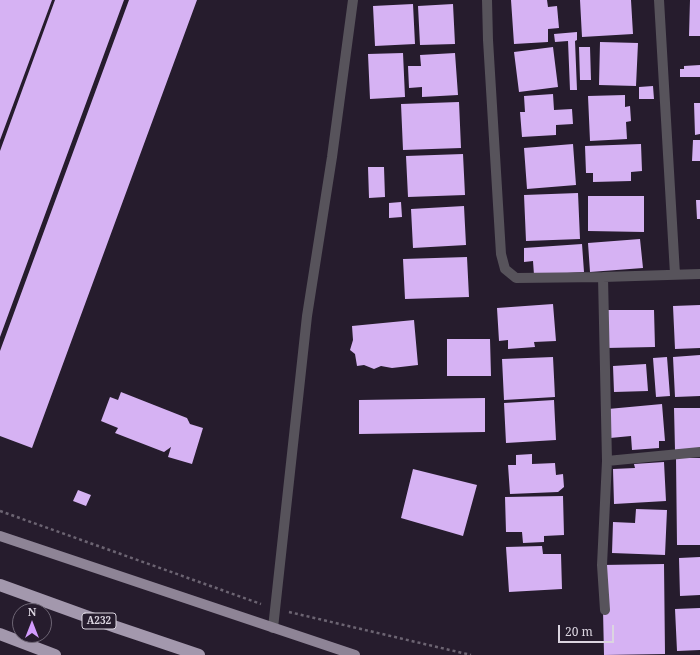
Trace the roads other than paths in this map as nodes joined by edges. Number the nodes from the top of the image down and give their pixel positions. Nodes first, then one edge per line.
1 (353, 0) edge
2 (487, 0) edge
3 (659, 0) edge
4 (675, 274) junction
5 (700, 274) edge
6 (603, 277) junction
7 (700, 452) edge
8 (607, 461) junction
9 (0, 536) edge
10 (0, 585) edge
11 (605, 610) dead end
12 (273, 628) junction
13 (0, 634) edge
14 (54, 655) edge
15 (199, 655) edge
16 (355, 655) edge

1 - 12 street
2 - 6 street
3 - 4 street
4 - 5 street
4 - 6 street
6 - 8 street
7 - 8 street
8 - 11 street
9 - 12 main road
10 - 15 highway, A232
12 - 16 main road
13 - 14 highway

